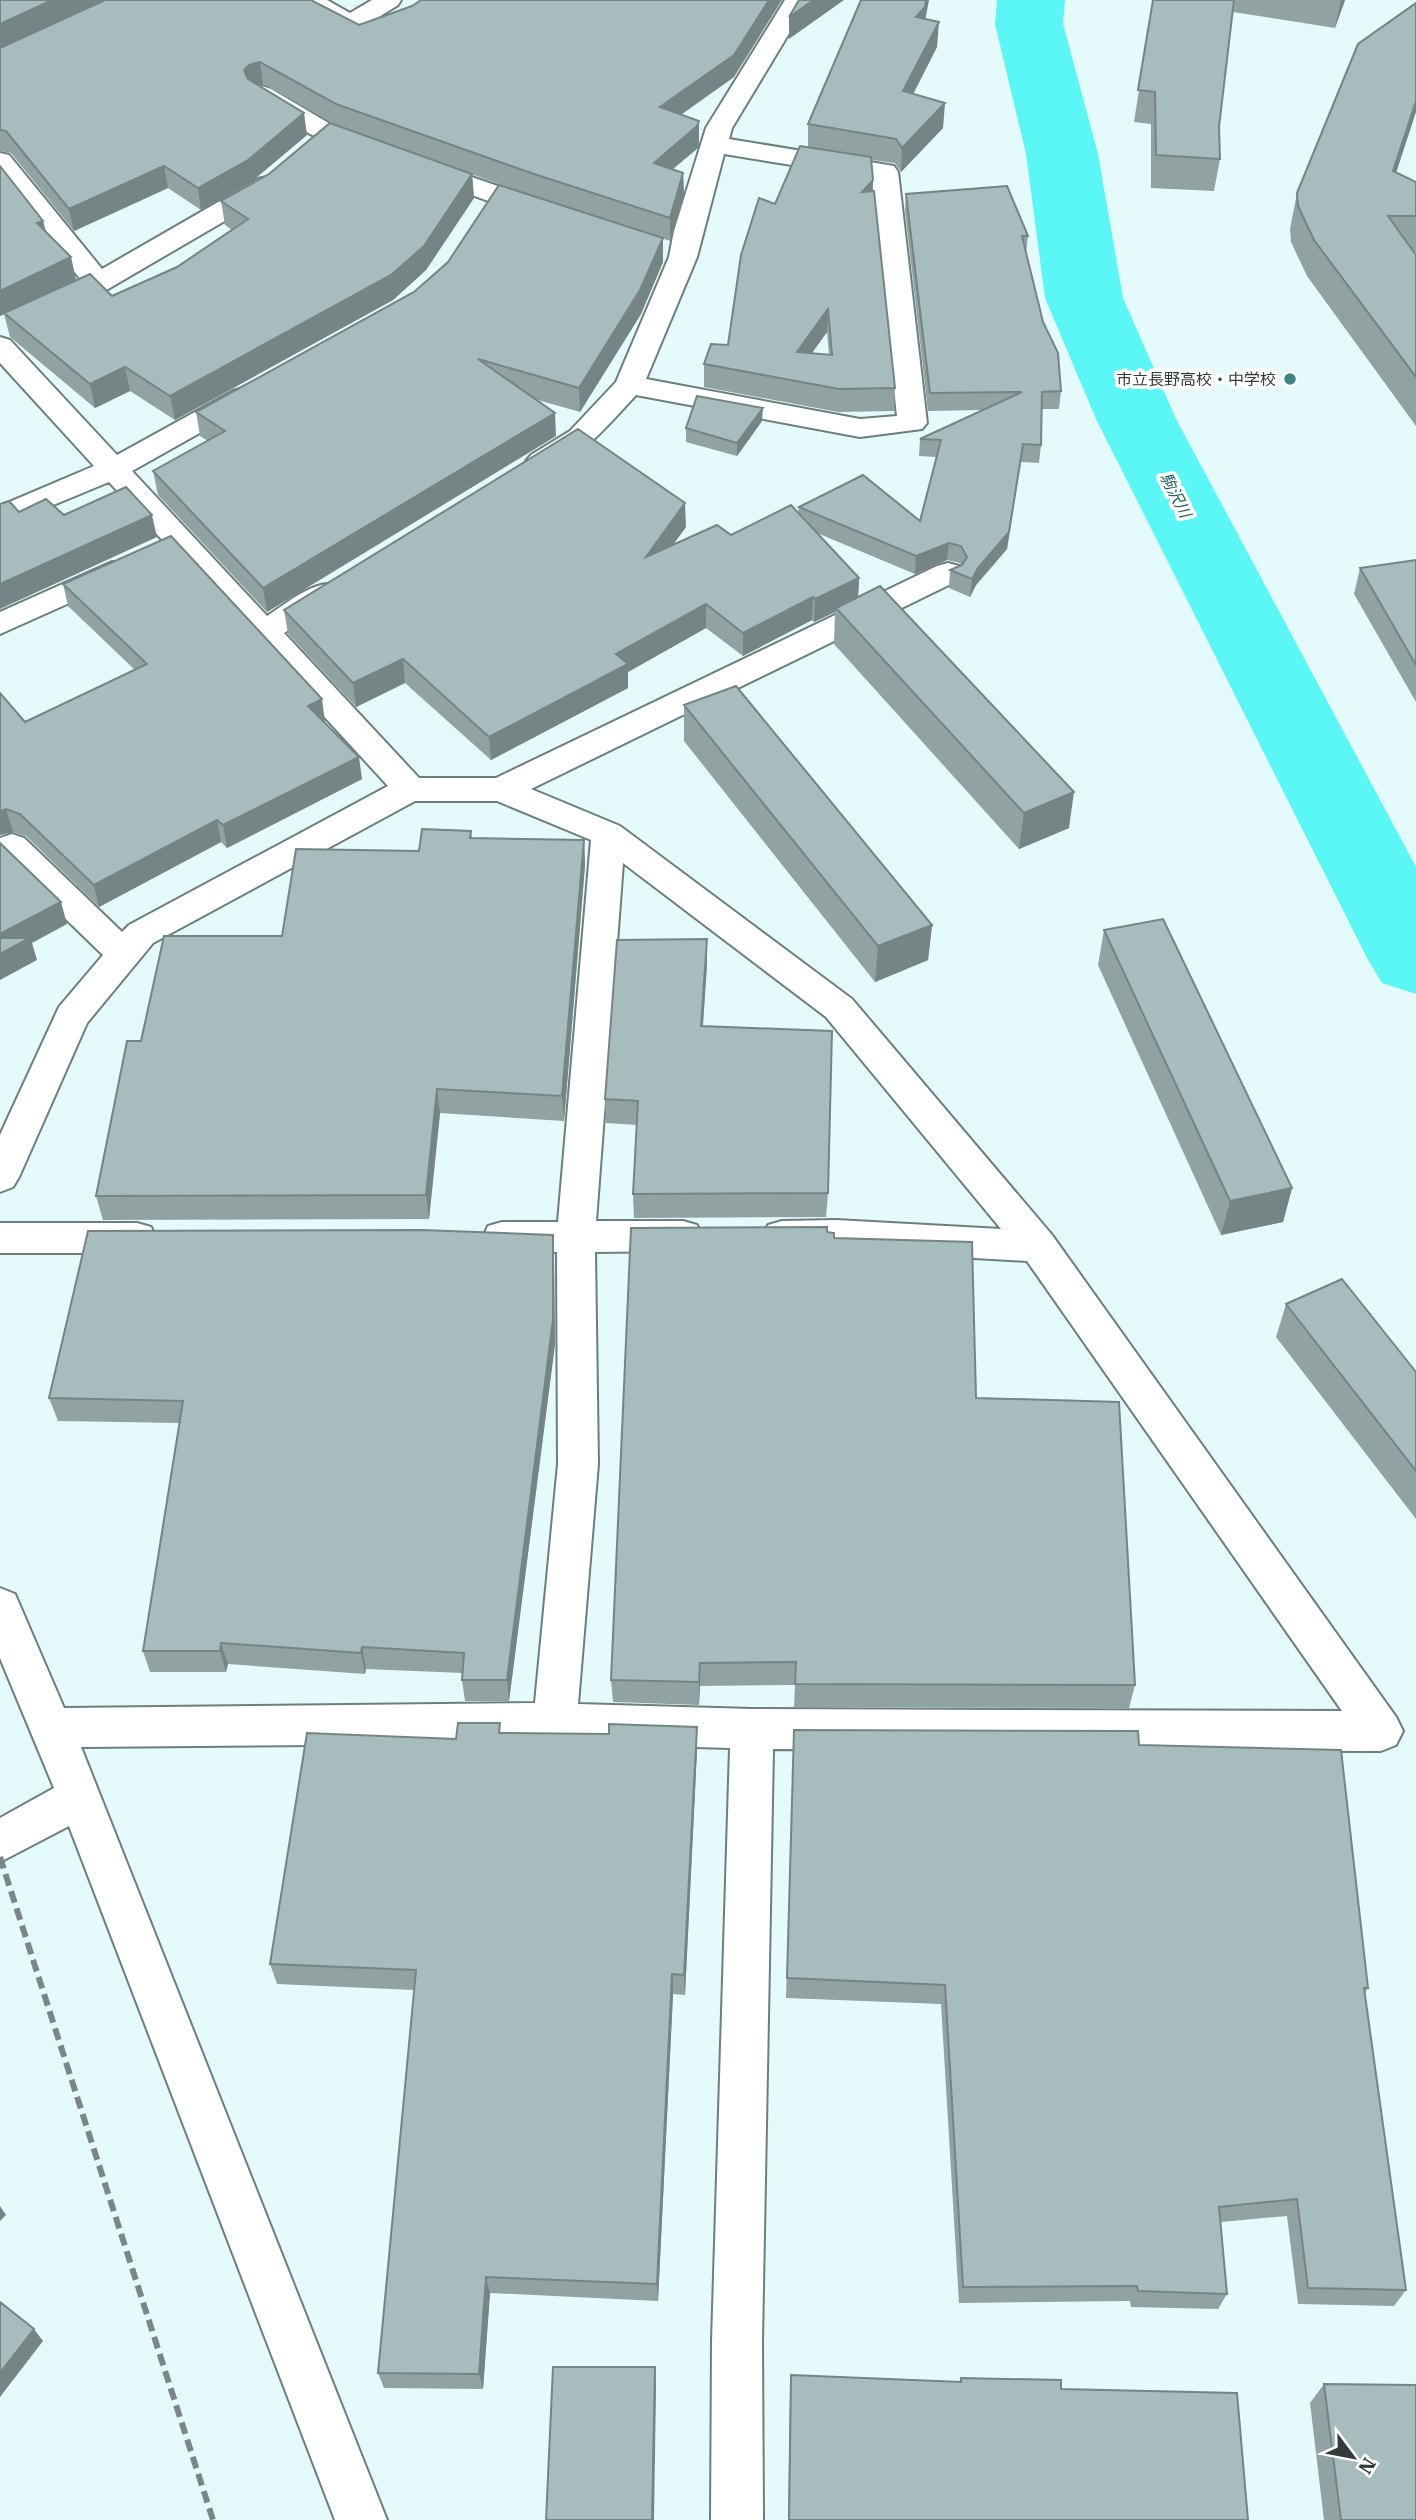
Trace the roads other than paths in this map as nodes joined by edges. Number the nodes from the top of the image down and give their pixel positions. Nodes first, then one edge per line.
1 (310, 0) edge
2 (389, 0) edge
3 (797, 0) edge
4 (262, 94) edge
5 (714, 145) junction
6 (309, 150) junction
7 (0, 161) edge
8 (572, 220) edge
9 (98, 283) junction
10 (9, 341) edge
11 (271, 382) edge
12 (629, 385) junction
13 (113, 469) junction
14 (516, 477) edge
15 (0, 517) edge
16 (156, 552) junction
17 (948, 573) dead end
18 (357, 574) edge
19 (0, 624) edge
20 (265, 631) junction
21 (410, 789) junction
22 (501, 790) junction
23 (608, 834) junction
24 (0, 852) edge
25 (124, 955) junction
26 (0, 1177) edge
27 (713, 1236) edge
28 (754, 1236) edge
29 (467, 1237) edge
30 (576, 1237) junction
31 (0, 1238) edge
32 (165, 1238) edge
33 (1038, 1246) junction
34 (0, 1607) edge
35 (555, 1723) junction
36 (52, 1728) junction
37 (752, 1730) junction
38 (80, 1797) junction
39 (0, 1841) edge
40 (360, 2520) edge
41 (737, 2520) edge

1 - 2 street
3 - 5 street
4 - 6 street
5 - 12 street
5 - 12 street
6 - 8 street
6 - 9 street
7 - 9 street
9 - 10 street
10 - 13 street
11 - 13 street
12 - 14 street
13 - 15 street
13 - 16 street
16 - 19 street
16 - 20 street
17 - 22 street
18 - 20 street
20 - 21 street
21 - 22 street
21 - 25 street
22 - 23 street
23 - 30 street
23 - 33 street
24 - 25 street
25 - 26 street
27 - 30 street
28 - 33 street
29 - 30 street
30 - 35 street
31 - 32 street
33 - 37 street
34 - 36 street
35 - 36 street
35 - 37 street
36 - 38 street
37 - 41 street
38 - 39 street
38 - 40 street

